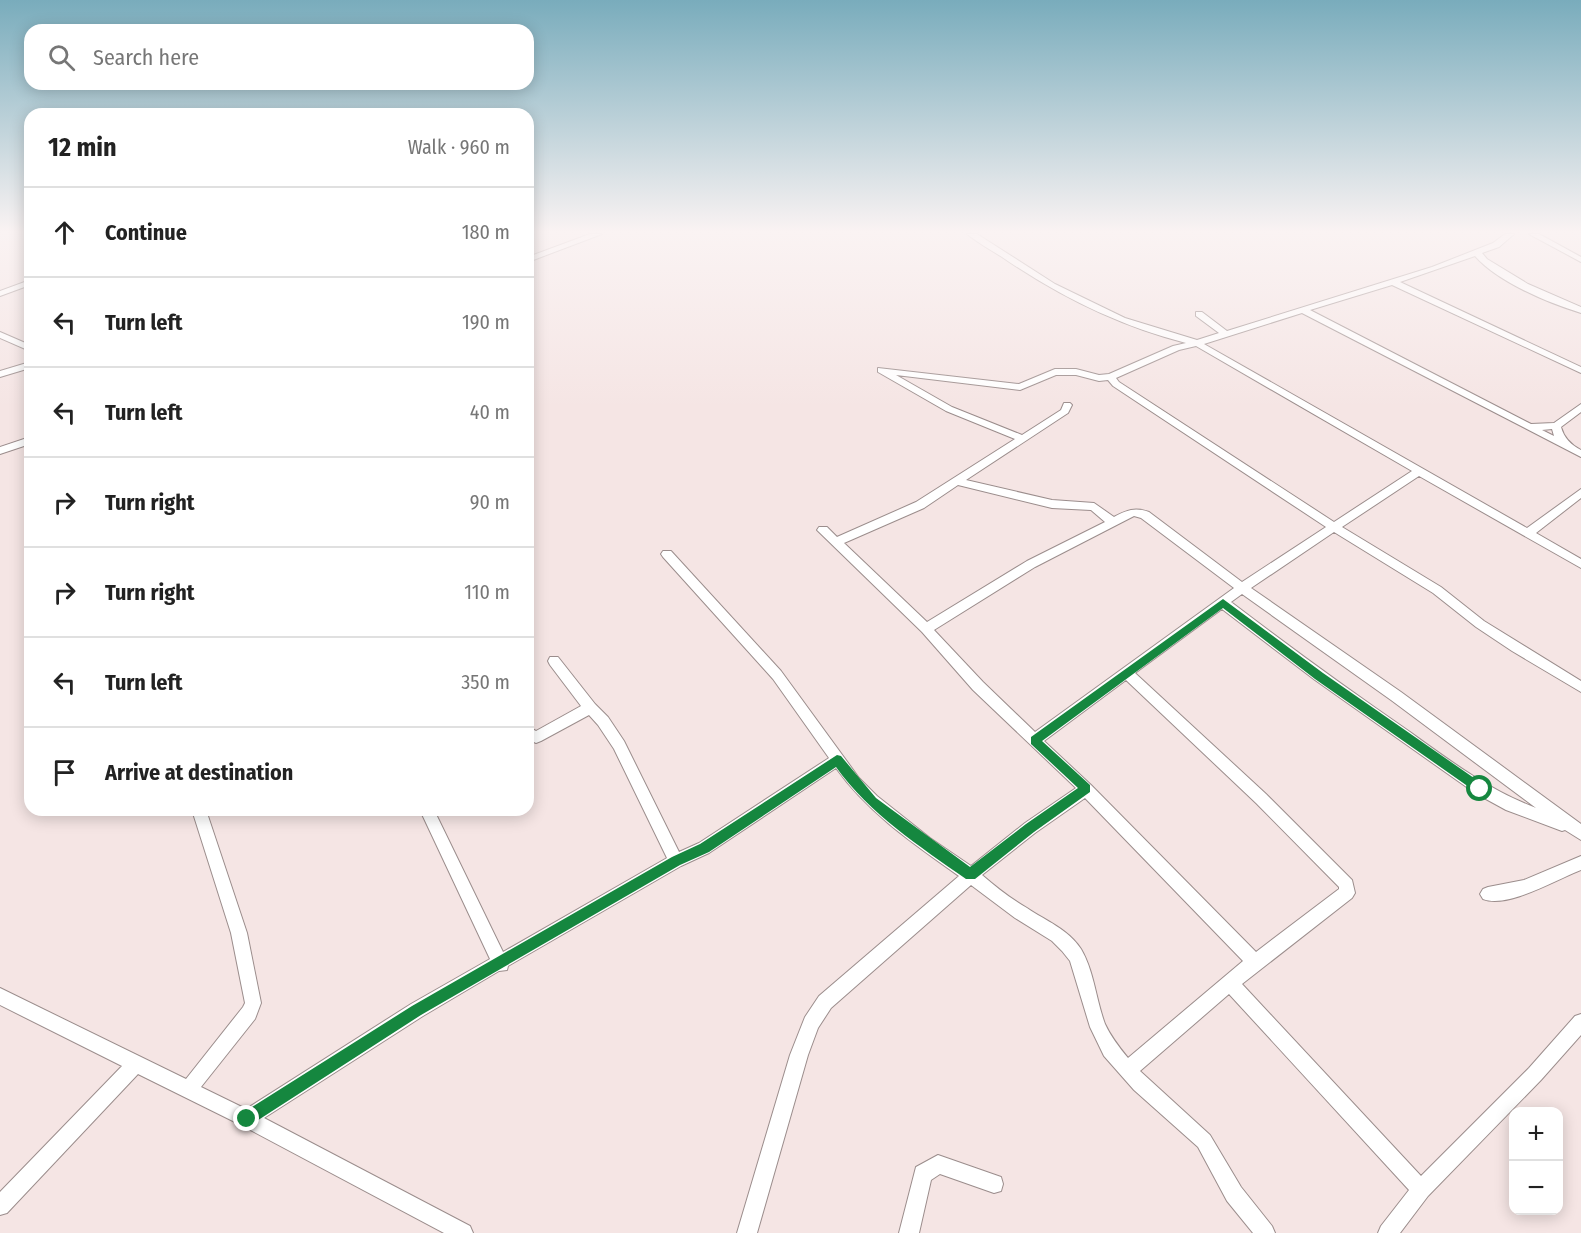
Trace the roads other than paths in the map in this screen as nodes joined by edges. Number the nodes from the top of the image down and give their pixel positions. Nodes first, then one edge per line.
1 (1063, 292) edge
2 (1363, 292) edge
3 (1414, 292) edge
4 (1539, 292) edge
5 (1303, 310) junction
6 (1581, 310) edge
7 (1199, 314) dead end
8 (1225, 334) junction
9 (0, 335) edge
10 (1197, 343) junction
11 (24, 345) edge
12 (24, 366) edge
13 (1581, 370) edge
14 (0, 374) edge
15 (1111, 377) junction
16 (1067, 405) dead end
17 (1581, 407) edge
18 (1556, 426) junction
19 (1529, 427) junction
20 (1023, 439) junction
21 (24, 442) edge
22 (1569, 447) junction
23 (0, 451) edge
24 (1581, 454) edge
25 (1419, 471) junction
26 (958, 482) junction
27 (1581, 494) edge
28 (1113, 522) junction
29 (1332, 526) junction
30 (823, 530) dead end
31 (1528, 533) junction
32 (836, 542) junction
33 (667, 554) dead end
34 (1581, 564) edge
35 (1242, 588) junction
36 (1223, 603) junction
37 (926, 629) junction
38 (554, 661) dead end
39 (1126, 674) junction
40 (1581, 687) edge
41 (590, 708) junction
42 (534, 736) edge
43 (1035, 740) junction
44 (837, 760) junction
45 (1086, 789) junction
46 (201, 816) edge
47 (430, 816) edge
48 (1580, 832) edge
49 (676, 861) junction
50 (1581, 863) edge
51 (970, 875) junction
52 (1488, 894) dead end
53 (1255, 962) junction
54 (501, 964) junction
55 (1230, 983) junction
56 (0, 996) edge
57 (1581, 1022) edge
58 (136, 1064) junction
59 (1127, 1070) junction
60 (188, 1089) junction
61 (247, 1119) junction
62 (994, 1184) dead end
63 (1421, 1189) junction
64 (0, 1206) edge
65 (463, 1233) edge
66 (747, 1233) edge
67 (909, 1233) edge
68 (1265, 1233) edge
69 (1388, 1233) edge

1 - 10 street
2 - 5 street
3 - 13 street
4 - 6 street
5 - 8 street
5 - 19 street
7 - 8 street
8 - 10 street
9 - 11 street
10 - 15 street
10 - 25 street
12 - 14 street
15 - 20 street
15 - 29 street
16 - 20 street
17 - 18 street
18 - 19 street
18 - 22 street
19 - 22 street
20 - 26 street
21 - 23 street
22 - 24 street
25 - 29 street
25 - 31 street
26 - 28 street
26 - 32 street
27 - 31 street
28 - 35 street
28 - 37 street
29 - 35 street
29 - 40 street
30 - 32 street
31 - 34 street
32 - 37 street
33 - 44 street
35 - 36 street
35 - 48 street
36 - 39 street
36 - 48 street
37 - 43 street
38 - 41 street
39 - 43 street
39 - 53 street
41 - 42 street
41 - 49 street
43 - 45 street
44 - 49 street
44 - 51 street
45 - 51 street
45 - 53 street
46 - 60 street
47 - 54 street
49 - 54 street
50 - 52 street
51 - 59 street
51 - 66 street
53 - 55 street
54 - 61 street
55 - 59 street
55 - 63 street
56 - 58 street
57 - 63 street
58 - 60 street
58 - 64 street
59 - 68 street
60 - 61 street
61 - 65 street
62 - 67 street
63 - 69 street

